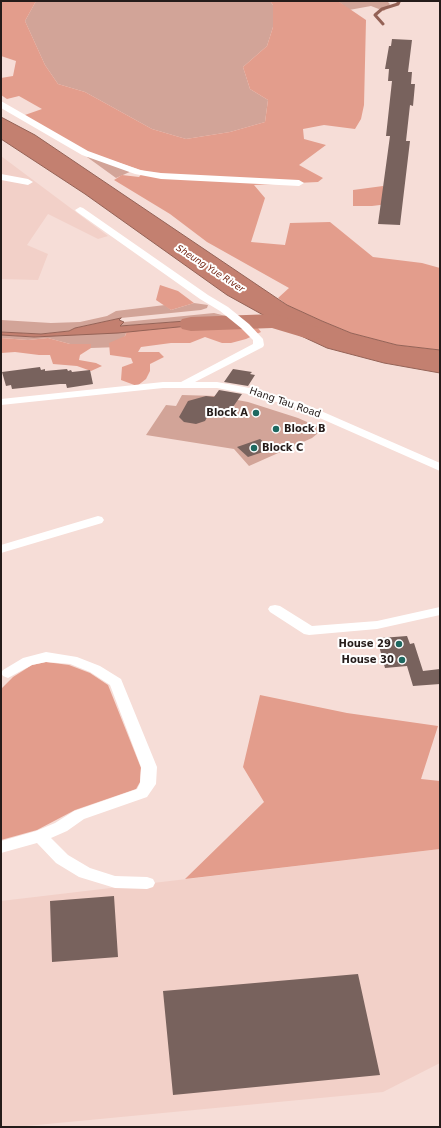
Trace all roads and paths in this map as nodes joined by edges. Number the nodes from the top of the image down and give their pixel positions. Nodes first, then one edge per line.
1 (1, 104) edge
2 (1, 177) edge
3 (28, 182) dead end
4 (299, 183) dead end
5 (80, 210) dead end
6 (183, 384) junction
7 (1, 402) edge
8 (440, 467) edge
9 (98, 520) dead end
10 (1, 549) edge
11 (275, 609) dead end
12 (440, 611) edge
13 (8, 673) dead end
14 (40, 836) junction
15 (1, 847) edge
16 (147, 883) dead end

1 - 4 street
2 - 3 street
5 - 6 street
6 - 7 street, Hang Tau Road
6 - 8 street, Hang Tau Road
9 - 10 street
11 - 12 street
13 - 14 street
14 - 15 street
14 - 16 street

